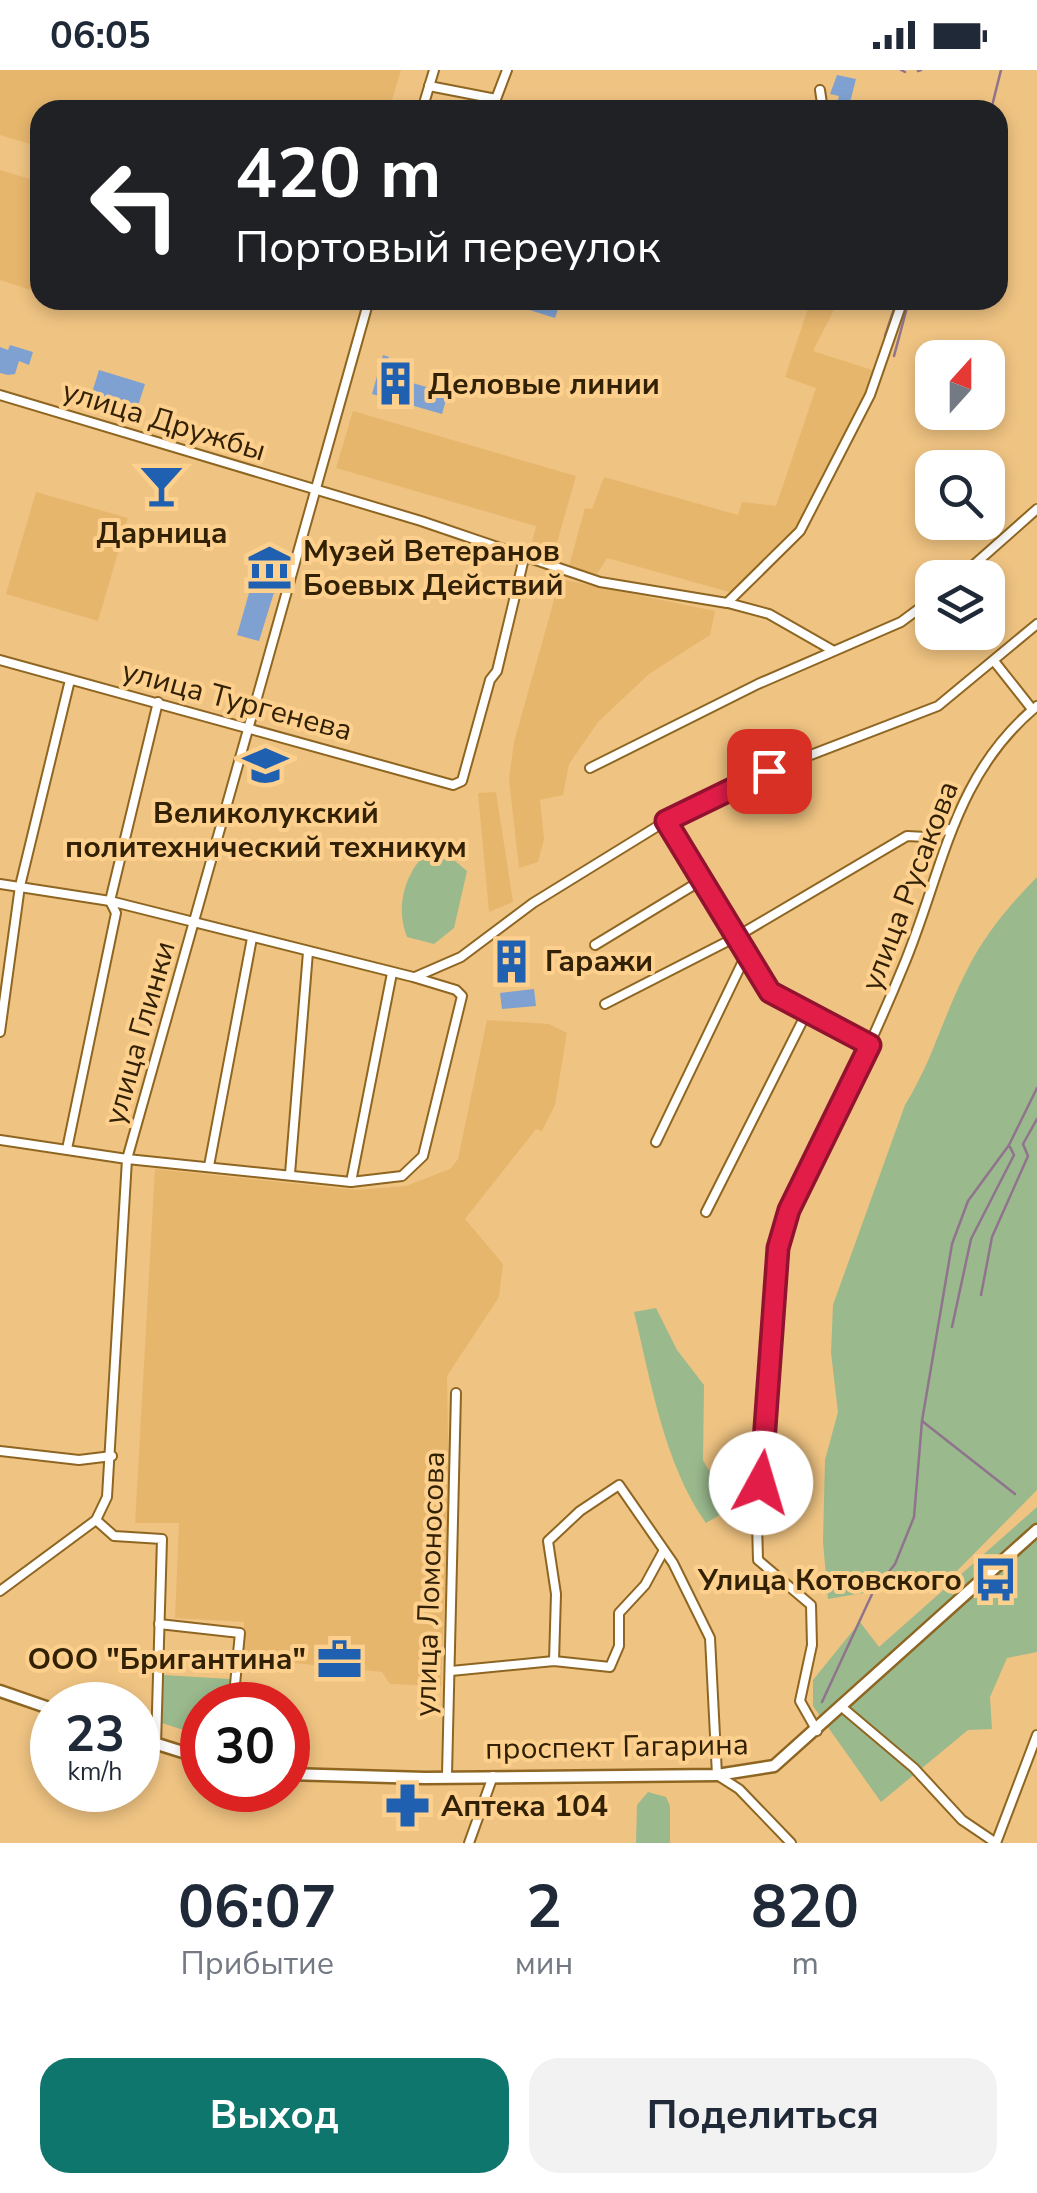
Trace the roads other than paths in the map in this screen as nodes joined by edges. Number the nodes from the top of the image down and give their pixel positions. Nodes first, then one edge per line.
1 (434, 70) edge
2 (507, 70) edge
3 (429, 86) junction
4 (820, 90) dead end
5 (425, 100) edge
6 (821, 100) edge
7 (366, 310) edge
8 (899, 310) edge
9 (0, 395) edge
10 (316, 490) junction
11 (1037, 509) edge
12 (525, 554) junction
13 (979, 560) edge
14 (728, 603) junction
15 (915, 612) edge
16 (1037, 624) edge
17 (832, 650) junction
18 (0, 660) edge
19 (994, 661) junction
20 (70, 680) junction
21 (158, 702) junction
22 (1035, 708) edge
23 (249, 726) junction
24 (590, 768) dead end
25 (666, 821) junction
26 (949, 830) junction
27 (702, 880) junction
28 (0, 884) edge
29 (20, 886) junction
30 (110, 902) junction
31 (196, 924) junction
32 (736, 937) junction
33 (252, 938) junction
34 (596, 945) dead end
35 (308, 952) junction
36 (745, 957) junction
37 (392, 973) junction
38 (414, 978) junction
39 (605, 1004) dead end
40 (807, 1012) junction
41 (1, 1015) edge
42 (0, 1032) edge
43 (870, 1045) junction
44 (0, 1140) edge
45 (656, 1142) dead end
46 (67, 1149) junction
47 (127, 1159) junction
48 (209, 1166) junction
49 (290, 1174) junction
50 (351, 1182) junction
51 (706, 1212) dead end
52 (456, 1393) dead end
53 (0, 1451) edge
54 (112, 1456) junction
55 (96, 1520) junction
56 (1037, 1532) edge
57 (663, 1552) junction
58 (0, 1591) edge
59 (159, 1624) junction
60 (554, 1661) junction
61 (451, 1671) junction
62 (158, 1682) edge
63 (235, 1682) edge
64 (0, 1691) edge
65 (30, 1701) edge
66 (842, 1708) junction
67 (817, 1731) junction
68 (1037, 1734) edge
69 (310, 1774) edge
70 (717, 1774) junction
71 (447, 1776) junction
72 (494, 1776) junction
73 (469, 1843) edge
74 (790, 1843) edge
75 (996, 1843) edge

1 - 3 street
2 - 3 street
3 - 5 street
4 - 6 street
7 - 10 street, улица Глинки
8 - 14 street
9 - 10 street, улица Дружбы
10 - 12 street, улица Дружбы
10 - 23 street, улица Глинки
11 - 13 street
12 - 14 street, улица Дружбы
12 - 23 street, улица Тургенева
14 - 17 street, улица Дружбы
15 - 17 street
16 - 19 street
17 - 24 street
18 - 20 street, улица Тургенева
19 - 22 street
19 - 25 street
20 - 21 street, улица Тургенева
20 - 29 street
21 - 23 street, улица Тургенева
21 - 30 street
22 - 26 street, улица Русакова
23 - 31 street, улица Глинки
25 - 27 street
25 - 38 street
26 - 32 street
26 - 43 street, улица Русакова
27 - 32 street
27 - 34 street
28 - 29 street
29 - 30 street
29 - 41 street
30 - 31 street
30 - 46 street
31 - 33 street
31 - 47 street, улица Глинки
32 - 36 street
32 - 39 street
33 - 35 street
33 - 48 street
35 - 37 street
35 - 49 street
36 - 40 street
36 - 45 street
37 - 38 street
37 - 50 street
38 - 50 street
40 - 43 street
40 - 51 street
41 - 42 street
43 - 67 street, улица Русакова
44 - 46 street
46 - 47 street
47 - 48 street
47 - 54 street, улица Глинки
48 - 49 street
49 - 50 street
52 - 61 street, улица Ломоносова
53 - 54 street
54 - 55 street, улица Глинки
55 - 58 street
55 - 59 street
56 - 66 main road, проспект Гагарина
57 - 60 street
57 - 60 street
57 - 70 street
59 - 62 street
59 - 63 street
60 - 61 street
61 - 71 street, улица Ломоносова
64 - 65 main road
66 - 67 main road, проспект Гагарина
66 - 75 street
67 - 70 main road, проспект Гагарина
68 - 75 street
69 - 71 main road, проспект Гагарина
70 - 72 main road, проспект Гагарина
70 - 74 street
71 - 72 main road, проспект Гагарина
72 - 73 street

